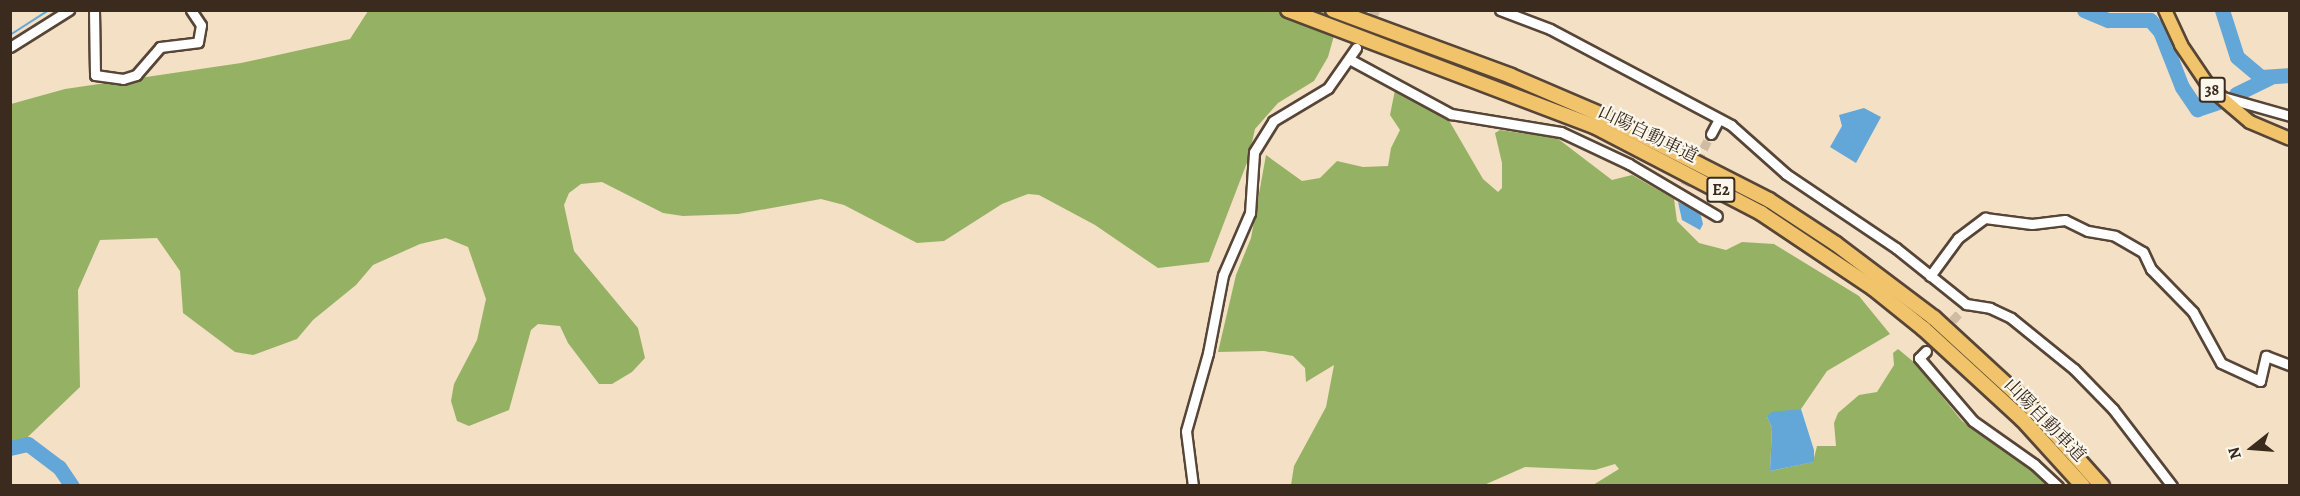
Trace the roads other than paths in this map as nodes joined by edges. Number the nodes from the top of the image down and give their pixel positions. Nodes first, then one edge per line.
1 (69, 10) edge
2 (94, 10) edge
3 (191, 10) edge
4 (1288, 10) edge
5 (1333, 10) edge
6 (1500, 10) edge
7 (2165, 10) edge
8 (10, 47) edge
9 (1356, 48) dead end
10 (1351, 60) junction
11 (2217, 95) junction
12 (2289, 116) edge
13 (1719, 118) junction
14 (1711, 134) tunnel mouth
15 (2289, 139) edge
16 (1718, 216) dead end
17 (1930, 276) junction
18 (1926, 351) dead end
19 (2289, 365) edge
20 (1193, 486) edge
21 (2058, 486) edge
22 (2083, 486) edge
23 (2102, 486) edge
24 (2172, 486) edge

1 - 8 street
2 - 3 street
4 - 22 highway, 山陽自動車道 / E2
5 - 23 highway, 山陽自動車道 / E2
6 - 13 street
7 - 11 main road, 38
9 - 10 street
10 - 16 street
10 - 20 street
11 - 12 street
11 - 15 main road, 38
13 - 14 street
13 - 17 street
17 - 19 street
17 - 24 street
18 - 21 street

